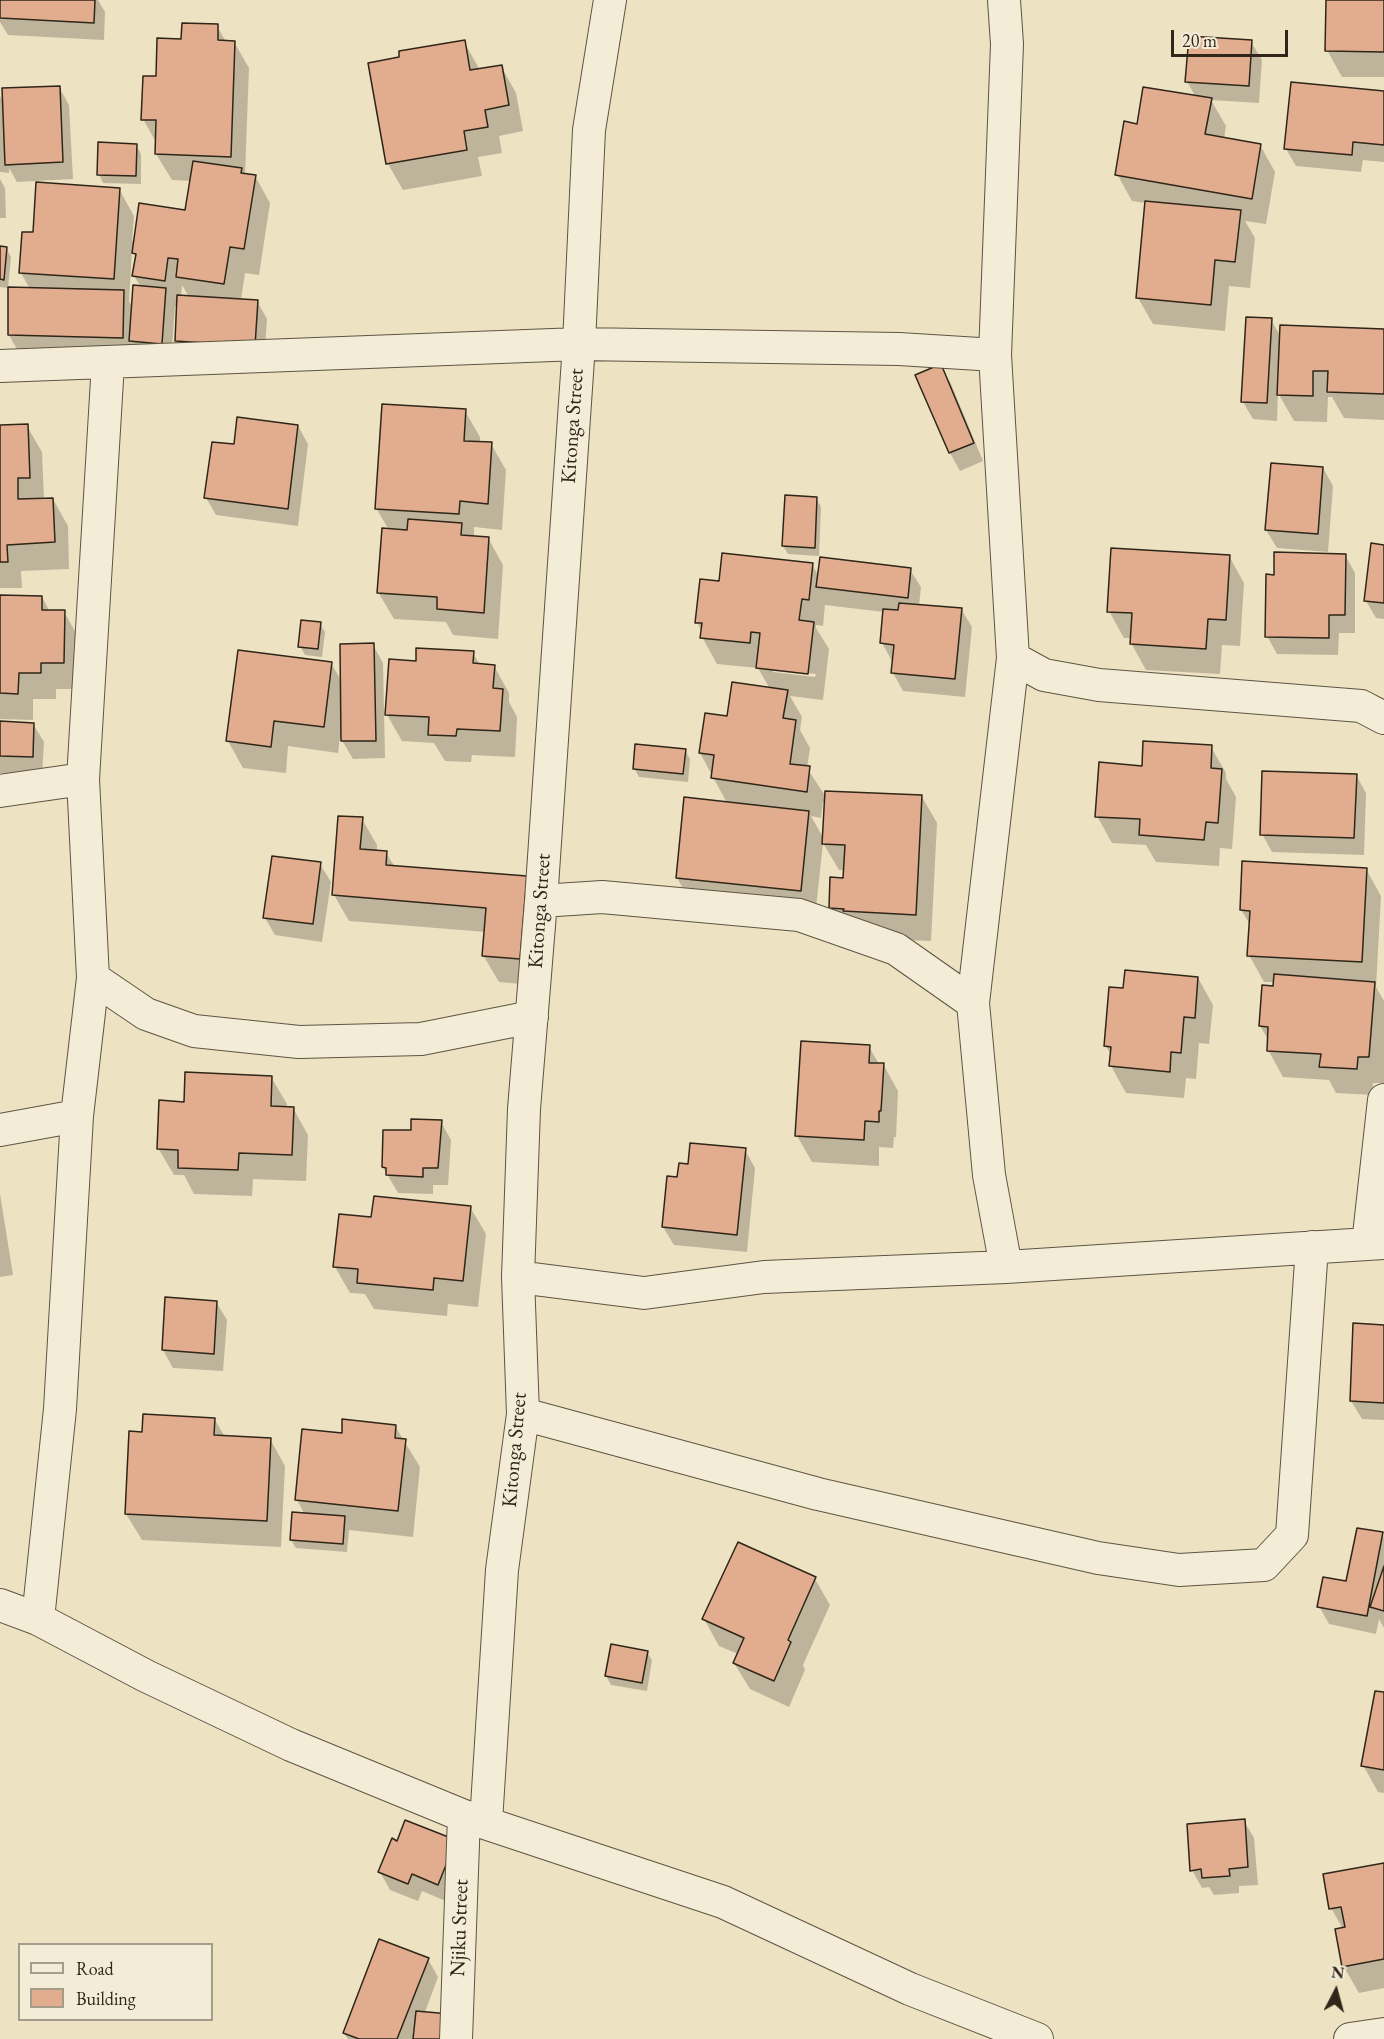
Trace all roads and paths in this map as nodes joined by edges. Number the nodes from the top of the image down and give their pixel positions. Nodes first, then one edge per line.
1 (610, 0) edge
2 (1004, 0) edge
3 (579, 344) junction
4 (995, 355) junction
5 (108, 363) junction
6 (0, 366) edge
7 (1013, 658) junction
8 (1384, 718) edge
9 (83, 779) junction
10 (0, 791) edge
11 (541, 901) junction
12 (93, 978) junction
13 (972, 1004) junction
14 (532, 1017) junction
15 (1384, 1100) edge
16 (77, 1116) junction
17 (0, 1130) edge
18 (1376, 1243) edge
19 (1312, 1247) junction
20 (1006, 1266) junction
21 (518, 1277) junction
22 (523, 1414) junction
23 (0, 1605) edge
24 (38, 1619) junction
25 (475, 1819) junction
26 (1384, 2034) edge
27 (456, 2039) edge
28 (1037, 2039) edge
29 (1350, 2039) edge

1 - 3 street, Kitonga Street
2 - 4 street
3 - 4 street
3 - 5 street
3 - 11 street, Kitonga Street
4 - 7 street
5 - 6 street
5 - 9 street
7 - 8 street
7 - 13 street
9 - 10 street
9 - 12 street
11 - 13 street
11 - 14 street, Kitonga Street
12 - 14 street
12 - 16 street
13 - 20 street
14 - 21 street, Kitonga Street
15 - 18 street
16 - 17 street
16 - 24 street
18 - 19 street
19 - 20 street
19 - 22 street
20 - 21 street
21 - 22 street, Kitonga Street
22 - 25 street, Kitonga Street
23 - 24 street
24 - 25 street
25 - 27 street, Njiku Street
25 - 28 street
26 - 29 street

